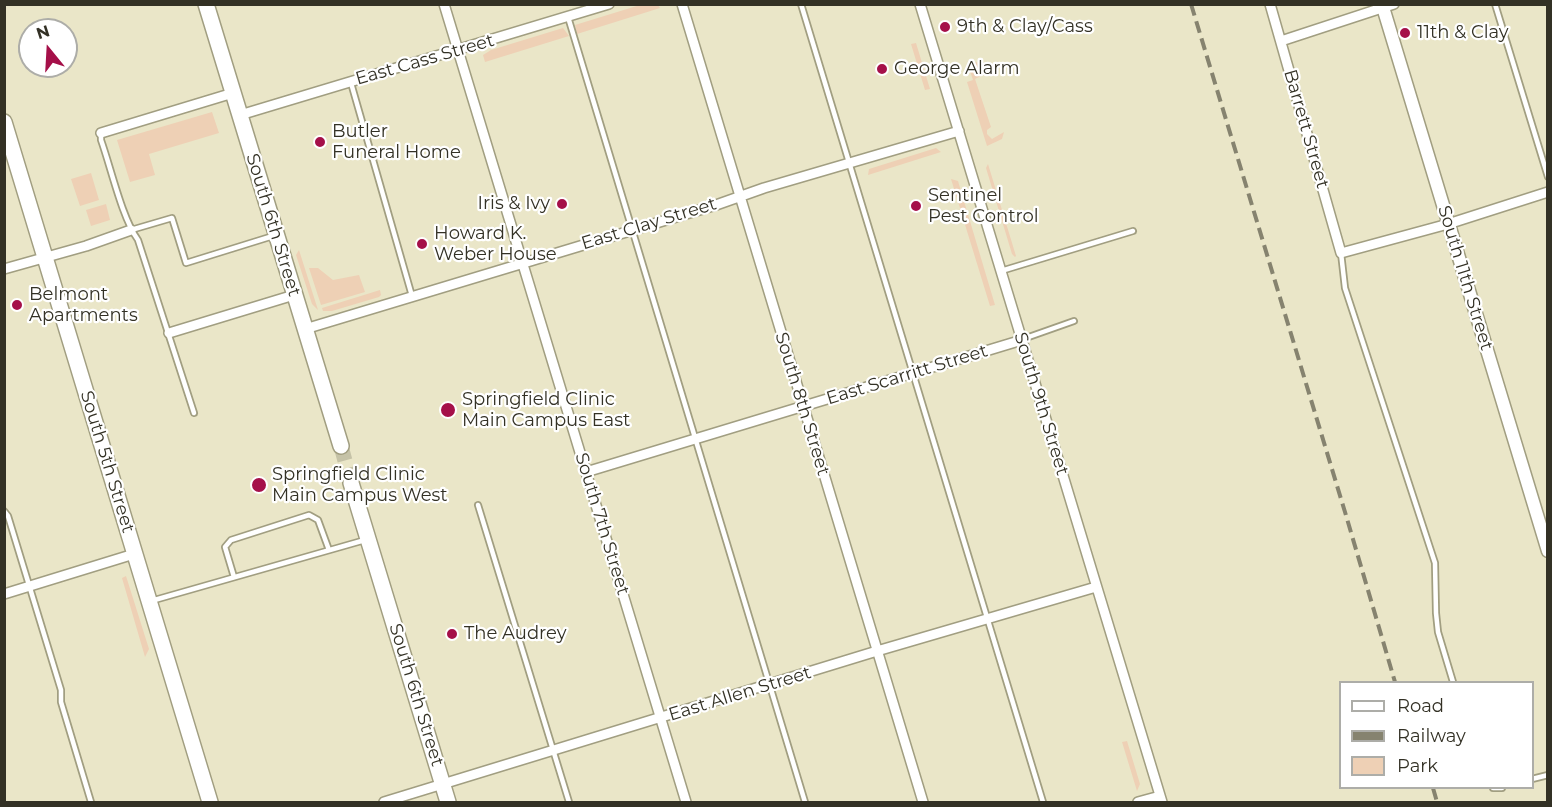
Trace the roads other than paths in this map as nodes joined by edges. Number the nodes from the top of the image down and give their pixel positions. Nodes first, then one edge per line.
1 (206, 4) edge
2 (444, 4) edge
3 (609, 4) edge
4 (682, 4) edge
5 (801, 4) edge
6 (920, 4) edge
7 (1270, 4) edge
8 (1495, 4) edge
9 (1386, 6) edge
10 (568, 17) junction
11 (1281, 41) junction
12 (458, 50) junction
13 (351, 82) junction
14 (233, 93) junction
15 (240, 115) junction
16 (4, 122) edge
17 (959, 131) junction
18 (102, 133) joint
19 (850, 163) junction
20 (1548, 177) edge
21 (1548, 192) edge
22 (740, 196) junction
23 (1448, 224) junction
24 (632, 229) junction
25 (131, 230) junction
26 (1133, 231) dead end
27 (276, 235) junction
28 (1341, 253) junction
29 (45, 257) junction
30 (523, 262) junction
31 (4, 269) edge
32 (1001, 271) junction
33 (294, 295) junction
34 (412, 296) junction
35 (1074, 321) dead end
36 (305, 329) junction
37 (169, 333) junction
38 (1022, 340) junction
39 (912, 373) junction
40 (803, 407) junction
41 (194, 413) dead end
42 (695, 440) junction
43 (341, 447) tunnel mouth
44 (586, 472) junction
45 (351, 483) tunnel mouth
46 (478, 505) dead end
47 (4, 511) edge
48 (368, 539) junction
49 (329, 550) junction
50 (1548, 551) edge
51 (134, 554) junction
52 (234, 577) junction
53 (29, 586) junction
54 (1096, 587) junction
55 (4, 594) edge
56 (148, 602) junction
57 (987, 619) junction
58 (877, 651) junction
59 (1453, 681) edge
60 (770, 685) junction
61 (661, 718) junction
62 (552, 751) junction
63 (443, 785) junction
64 (1161, 799) edge
65 (91, 802) edge
66 (210, 802) edge
67 (384, 802) edge
68 (448, 802) edge
69 (569, 802) edge
70 (686, 802) edge
71 (805, 802) edge
72 (923, 802) edge
73 (1043, 802) edge
74 (1138, 802) edge

1 - 14 main road, South 6th Street
2 - 12 street, South 7th Street
3 - 10 street, East Cass Street
4 - 22 street, South 8th Street
5 - 19 lane
6 - 17 street, South 9th Street
7 - 11 street, Barrett Street
8 - 20 lane
9 - 11 street
9 - 23 street, South 11th Street
10 - 12 street, East Cass Street
10 - 24 lane
11 - 28 street, Barrett Street
12 - 13 street, East Cass Street
12 - 30 street, South 7th Street
13 - 15 street, East Cass Street
13 - 34 lane
14 - 15 main road, South 6th Street
14 - 18 street
15 - 27 main road, South 6th Street
16 - 29 main road, South 5th Street
17 - 19 street, East Clay Street
17 - 32 street, South 9th Street
18 - 25 lane
19 - 22 street, East Clay Street
19 - 39 lane
21 - 23 street
22 - 24 street, East Clay Street
22 - 40 street, South 8th Street
23 - 28 street
23 - 50 street, South 11th Street
24 - 30 street, East Clay Street
24 - 42 lane
25 - 27 lane
25 - 29 street
25 - 37 lane
26 - 32 lane
27 - 33 main road, South 6th Street
28 - 59 lane
29 - 31 street
29 - 51 main road, South 5th Street
30 - 34 street, East Clay Street
30 - 44 street, South 7th Street
32 - 38 street, South 9th Street
33 - 36 main road, South 6th Street
33 - 37 street
34 - 36 street, East Clay Street
35 - 38 lane
36 - 43 main road, South 6th Street
37 - 41 lane
38 - 39 street, East Scarritt Street
38 - 54 street, South 9th Street
39 - 40 street, East Scarritt Street
39 - 57 lane
40 - 42 street, East Scarritt Street
40 - 58 street, South 8th Street
42 - 44 street, East Scarritt Street
42 - 60 lane
44 - 61 street, South 7th Street
45 - 48 main road, South 6th Street
46 - 62 lane
47 - 53 lane
48 - 49 lane
48 - 63 main road, South 6th Street
49 - 52 lane
49 - 52 lane
51 - 53 street
51 - 56 main road, South 5th Street
52 - 56 lane
53 - 55 street
53 - 65 lane
54 - 57 street, East Allen Street
54 - 64 street, South 9th Street
56 - 66 main road, South 5th Street
57 - 58 street, East Allen Street
57 - 73 lane
58 - 60 street, East Allen Street
58 - 72 street, South 8th Street
60 - 61 street, East Allen Street
60 - 71 lane
61 - 62 street, East Allen Street
61 - 70 street, South 7th Street
62 - 63 street, East Allen Street
62 - 69 lane
63 - 67 street, East Allen Street
63 - 68 main road, South 6th Street
64 - 74 street

